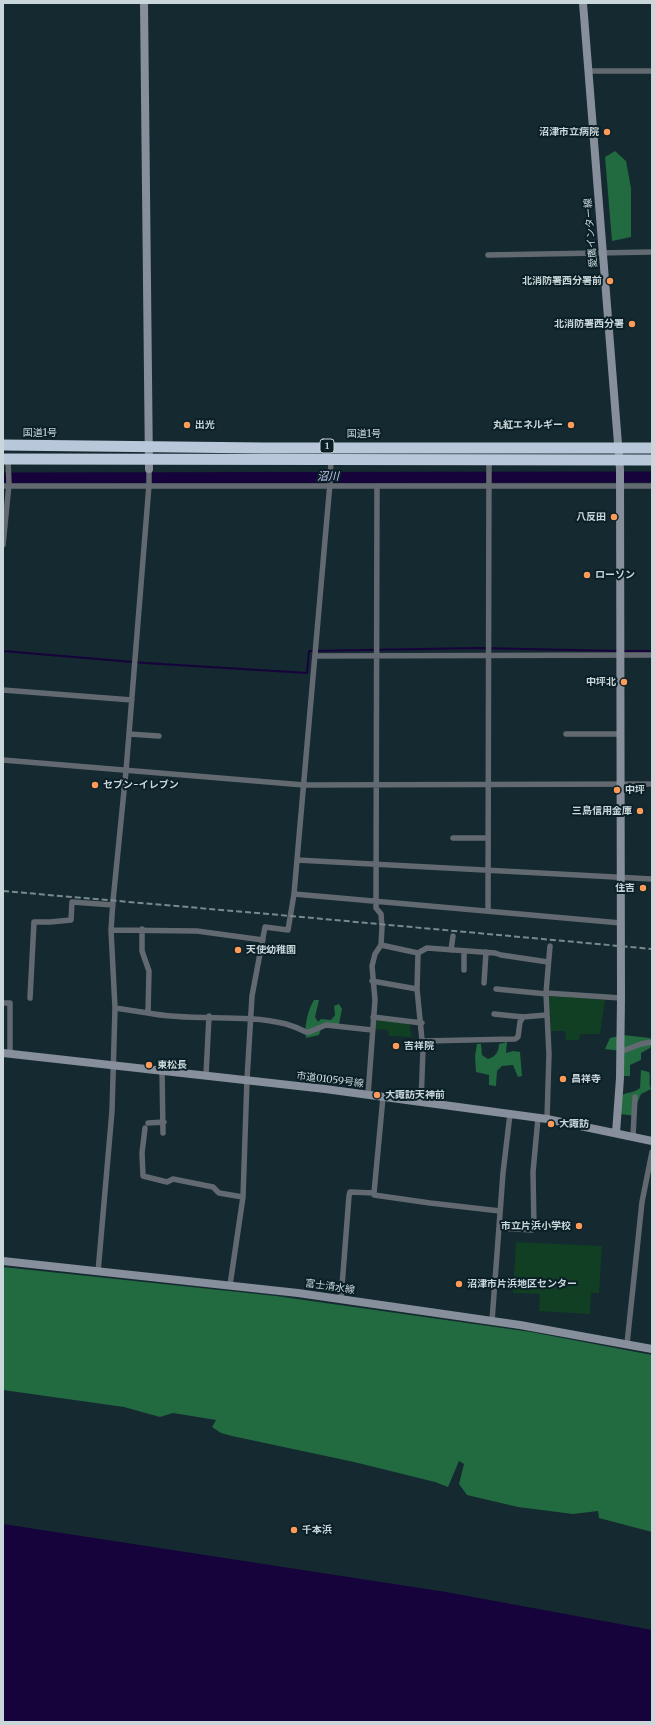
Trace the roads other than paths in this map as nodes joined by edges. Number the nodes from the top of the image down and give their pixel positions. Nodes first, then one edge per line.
1 (144, 3) edge
2 (583, 3) edge
3 (588, 71) junction
4 (652, 71) edge
5 (603, 252) junction
6 (652, 252) edge
7 (488, 255) dead end
8 (3, 445) edge
9 (149, 446) junction
10 (618, 447) junction
11 (652, 448) edge
12 (489, 460) junction
13 (652, 460) edge
14 (7, 462) edge
15 (149, 464) junction
16 (330, 464) junction
17 (620, 465) junction
18 (489, 484) junction
19 (7, 485) edge
20 (330, 485) junction
21 (620, 485) junction
22 (149, 486) junction
23 (377, 486) junction
24 (652, 486) edge
25 (3, 546) edge
26 (621, 650) junction
27 (489, 655) junction
28 (652, 655) edge
29 (315, 656) junction
30 (376, 656) junction
31 (3, 690) edge
32 (132, 700) junction
33 (129, 734) junction
34 (566, 734) dead end
35 (620, 734) junction
36 (159, 736) dead end
37 (3, 760) edge
38 (126, 771) junction
39 (652, 784) edge
40 (304, 785) junction
41 (377, 785) junction
42 (487, 785) junction
43 (620, 785) junction
44 (453, 838) dead end
45 (488, 838) junction
46 (297, 860) junction
47 (376, 865) junction
48 (489, 871) junction
49 (620, 877) junction
50 (652, 879) edge
51 (294, 894) junction
52 (376, 902) junction
53 (113, 905) junction
54 (488, 911) junction
55 (621, 923) junction
56 (142, 929) junction
57 (111, 930) junction
58 (453, 936) dead end
59 (263, 940) junction
60 (381, 945) junction
61 (550, 946) dead end
62 (451, 950) junction
63 (464, 951) junction
64 (486, 952) junction
65 (418, 953) junction
66 (548, 962) junction
67 (464, 970) dead end
68 (372, 981) junction
69 (484, 983) dead end
70 (417, 989) junction
71 (496, 989) dead end
72 (546, 994) junction
73 (30, 998) dead end
74 (621, 998) junction
75 (3, 1003) edge
76 (115, 1008) junction
77 (148, 1012) junction
78 (494, 1014) dead end
79 (546, 1015) junction
80 (209, 1016) junction
81 (373, 1017) junction
82 (523, 1017) junction
83 (250, 1019) junction
84 (422, 1024) junction
85 (372, 1030) junction
86 (423, 1041) junction
87 (652, 1042) edge
88 (620, 1052) junction
89 (7, 1053) edge
90 (113, 1064) junction
91 (162, 1070) junction
92 (206, 1075) junction
93 (246, 1079) junction
94 (368, 1095) junction
95 (383, 1097) junction
96 (635, 1097) dead end
97 (421, 1102) junction
98 (510, 1114) junction
99 (538, 1118) junction
100 (547, 1119) junction
101 (164, 1122) junction
102 (616, 1132) junction
103 (163, 1133) dead end
104 (632, 1136) junction
105 (652, 1141) edge
106 (652, 1152) edge
107 (374, 1193) junction
108 (243, 1197) junction
109 (500, 1210) junction
110 (499, 1228) junction
111 (3, 1261) edge
112 (98, 1272) junction
113 (230, 1285) junction
114 (341, 1299) junction
115 (492, 1321) junction
116 (627, 1344) junction
117 (652, 1349) edge

1 - 9 street
2 - 3 street, 愛鷹インター線
3 - 4 street
3 - 5 street, 愛鷹インター線
5 - 6 street
5 - 7 street
5 - 10 street, 愛鷹インター線
8 - 9 highway, 国道1号 / 1
9 - 10 highway, 国道1号 / 1
9 - 15 street
10 - 11 highway, 国道1号 / 1
10 - 17 street, 愛鷹インター線
12 - 16 highway, 1
12 - 17 highway, 1
12 - 18 street
13 - 17 highway, 1
14 - 15 highway, 1
14 - 19 street
15 - 16 highway, 1
15 - 22 street
16 - 20 street
17 - 21 street, 愛鷹インター線
18 - 21 street
18 - 23 street
18 - 27 street
19 - 22 street
19 - 25 street
20 - 22 street
20 - 23 street
20 - 29 street
21 - 24 street
21 - 26 street, 愛鷹インター線
22 - 32 street
23 - 30 street
26 - 27 street
26 - 28 street
26 - 35 street, 愛鷹インター線
27 - 30 street
27 - 42 street
29 - 30 street
29 - 40 street
30 - 41 street
31 - 32 street
32 - 33 street
33 - 36 street
33 - 38 street
34 - 35 street
35 - 43 street, 愛鷹インター線
37 - 38 street
38 - 40 street
38 - 53 street
39 - 43 street
40 - 41 street
40 - 46 street
41 - 42 street
41 - 47 street
42 - 43 street
42 - 45 street
43 - 49 street, 愛鷹インター線
44 - 45 street
45 - 48 street
46 - 47 street
46 - 51 street
47 - 48 street
47 - 52 street
48 - 49 street
48 - 54 street
49 - 50 street
49 - 55 street, 愛鷹インター線
51 - 52 street
51 - 59 street
52 - 54 street
52 - 60 street
53 - 57 street
53 - 73 street
54 - 55 street
55 - 74 street, 愛鷹インター線
56 - 57 street
56 - 59 street
56 - 77 street
57 - 76 street
58 - 62 street
59 - 83 street
60 - 65 street
60 - 68 street
61 - 66 street
62 - 63 street
62 - 65 street
63 - 64 street
63 - 67 street
64 - 66 street
64 - 69 street
65 - 70 street
66 - 72 street
68 - 70 street
68 - 81 street
70 - 84 street
71 - 72 street
72 - 74 street
72 - 79 street
74 - 88 street, 愛鷹インター線
75 - 89 street
76 - 77 street
76 - 90 street
77 - 80 street
78 - 82 street
79 - 82 street
79 - 100 street
80 - 83 street
80 - 92 street
81 - 84 street
81 - 85 street
82 - 86 street
83 - 85 street
83 - 93 street
84 - 86 street
85 - 94 street
86 - 97 street
87 - 88 street
88 - 102 street, 愛鷹インター線
89 - 90 street, 市道01059号線
90 - 91 street, 市道01059号線
90 - 112 street
91 - 92 street, 市道01059号線
91 - 101 street
92 - 93 street, 市道01059号線
93 - 94 street, 市道01059号線
93 - 108 street
94 - 95 street, 市道01059号線
95 - 97 street, 市道01059号線
95 - 107 street
96 - 104 street
97 - 98 street, 市道01059号線
98 - 99 street, 市道01059号線
98 - 109 street
99 - 100 street, 市道01059号線
99 - 110 street
100 - 102 street, 市道01059号線
101 - 103 street
101 - 108 street
102 - 104 street, 市道01059号線
104 - 105 street, 市道01059号線
106 - 116 street
107 - 109 street
107 - 114 street
108 - 113 street
109 - 110 street
110 - 115 street
111 - 112 street, 富士清水線
112 - 113 street, 富士清水線
113 - 114 street, 富士清水線
114 - 115 street, 富士清水線
115 - 116 street, 富士清水線
116 - 117 street, 富士清水線

